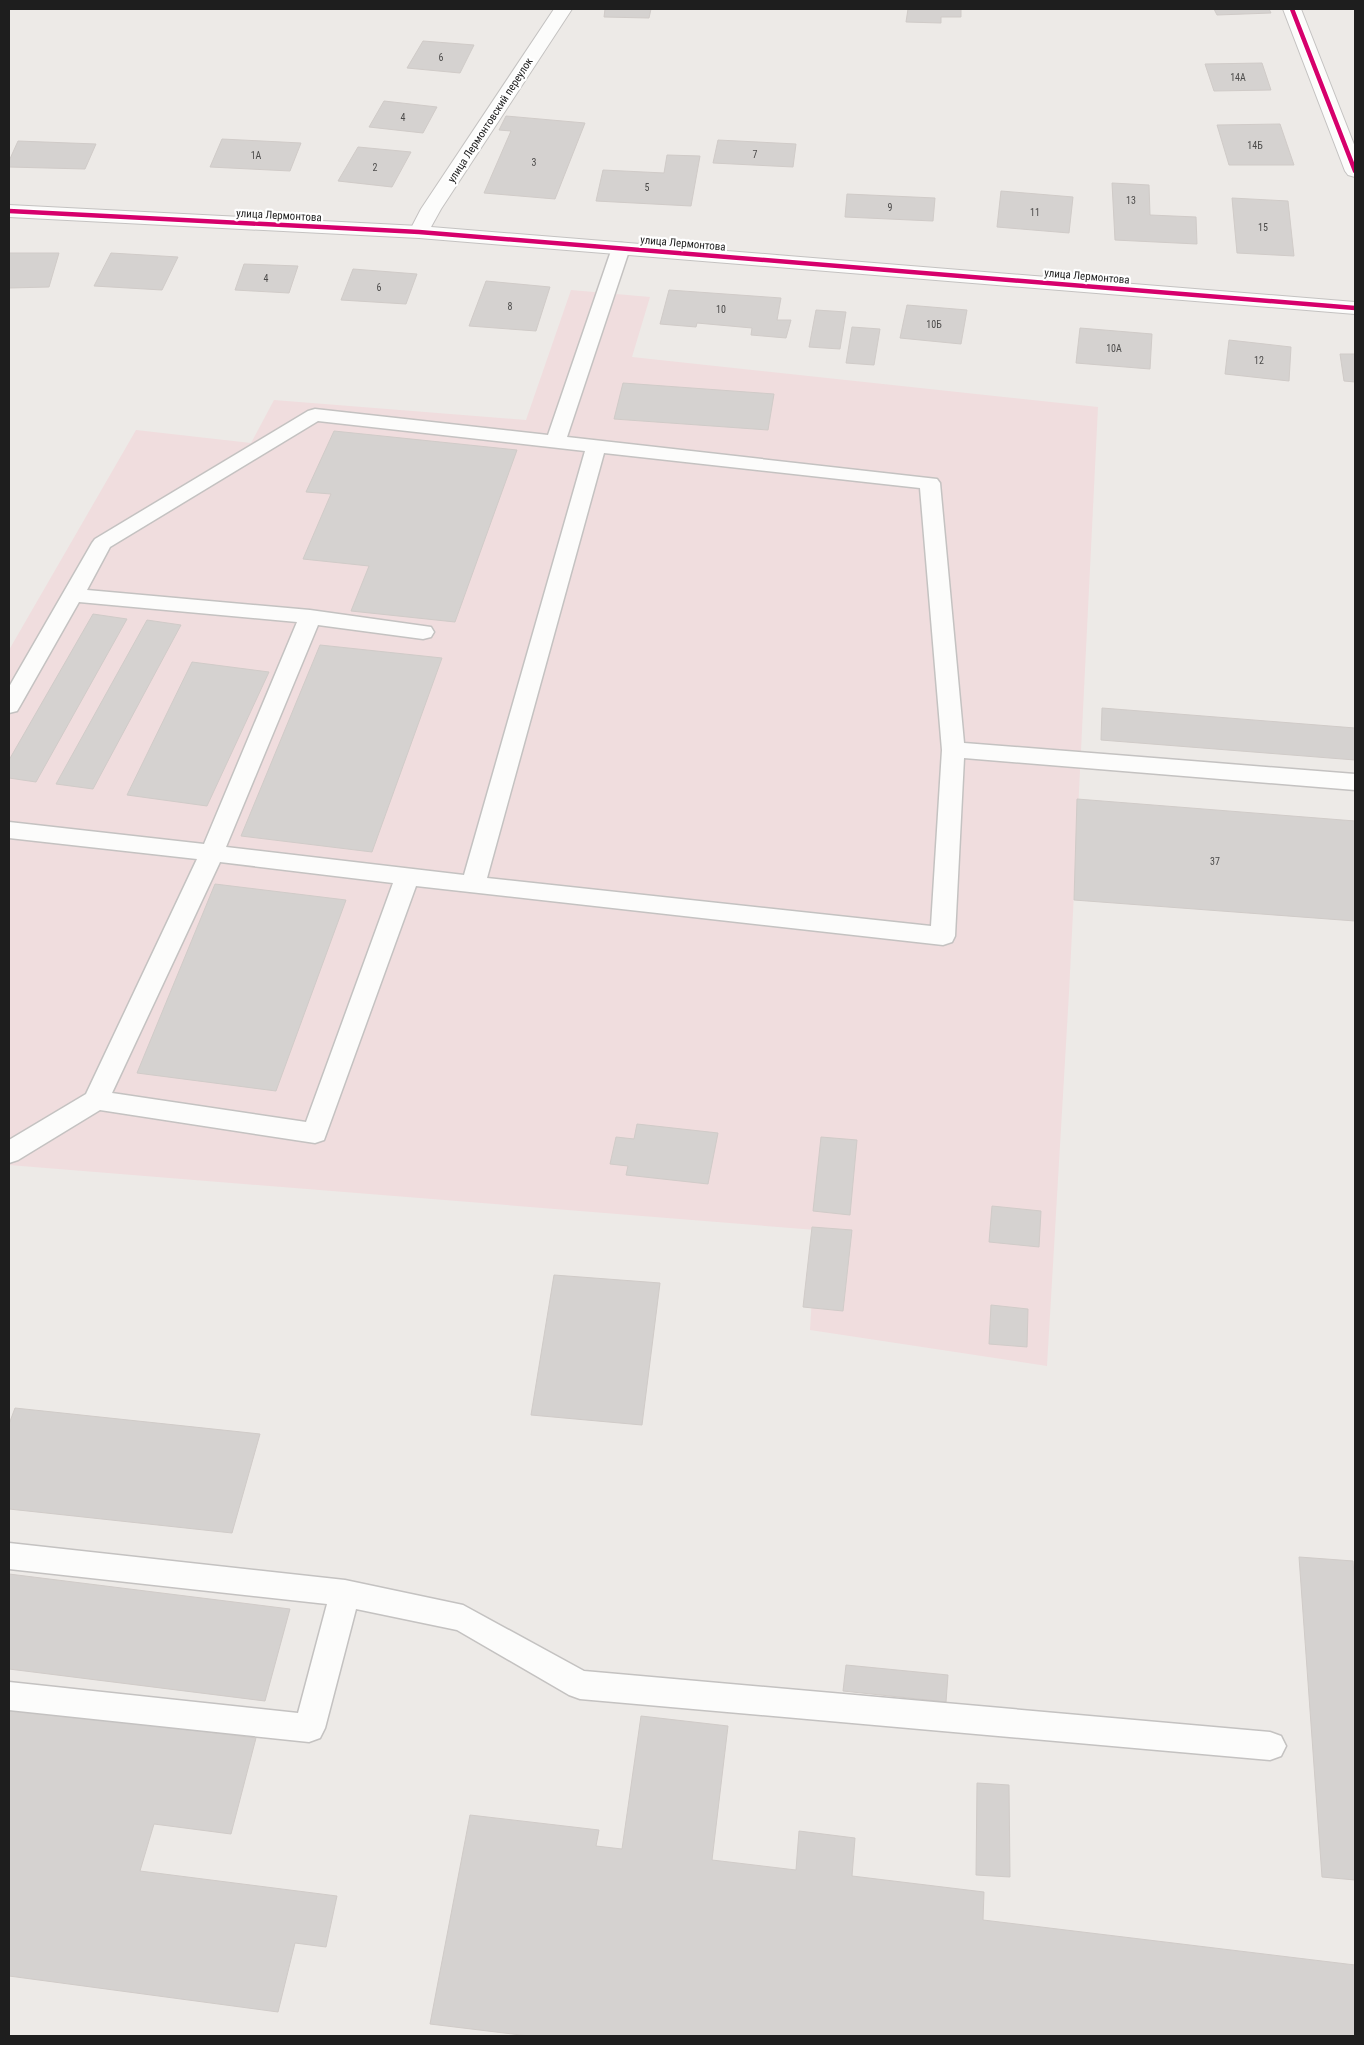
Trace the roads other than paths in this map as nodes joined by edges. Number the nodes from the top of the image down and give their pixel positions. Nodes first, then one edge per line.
1 (563, 9) edge
2 (1292, 9) edge
3 (1355, 170) edge
4 (9, 211) edge
5 (419, 232) junction
6 (621, 248) junction
7 (1355, 308) edge
8 (555, 442) junction
9 (596, 447) junction
10 (73, 595) junction
11 (310, 617) junction
12 (423, 632) dead end
13 (9, 706) edge
14 (953, 750) junction
15 (1355, 782) edge
16 (9, 830) edge
17 (212, 853) junction
18 (407, 877) junction
19 (474, 884) junction
20 (96, 1100) junction
21 (9, 1153) edge
22 (9, 1556) edge
23 (345, 1593) junction
24 (9, 1696) edge
25 (1270, 1746) dead end

1 - 5 street, улица Лермонтовский переулок
2 - 3 street
4 - 5 street, улица Лермонтова
5 - 6 street, улица Лермонтова
6 - 7 street, улица Лермонтова
6 - 8 lane
8 - 9 lane
8 - 10 lane
9 - 14 lane
9 - 19 lane
10 - 11 lane
10 - 13 lane
11 - 12 lane
11 - 17 lane
14 - 15 lane
14 - 19 lane
16 - 17 lane
17 - 18 lane
17 - 20 lane
18 - 19 lane
18 - 20 lane
20 - 21 lane
22 - 23 lane
23 - 24 lane
23 - 25 lane

